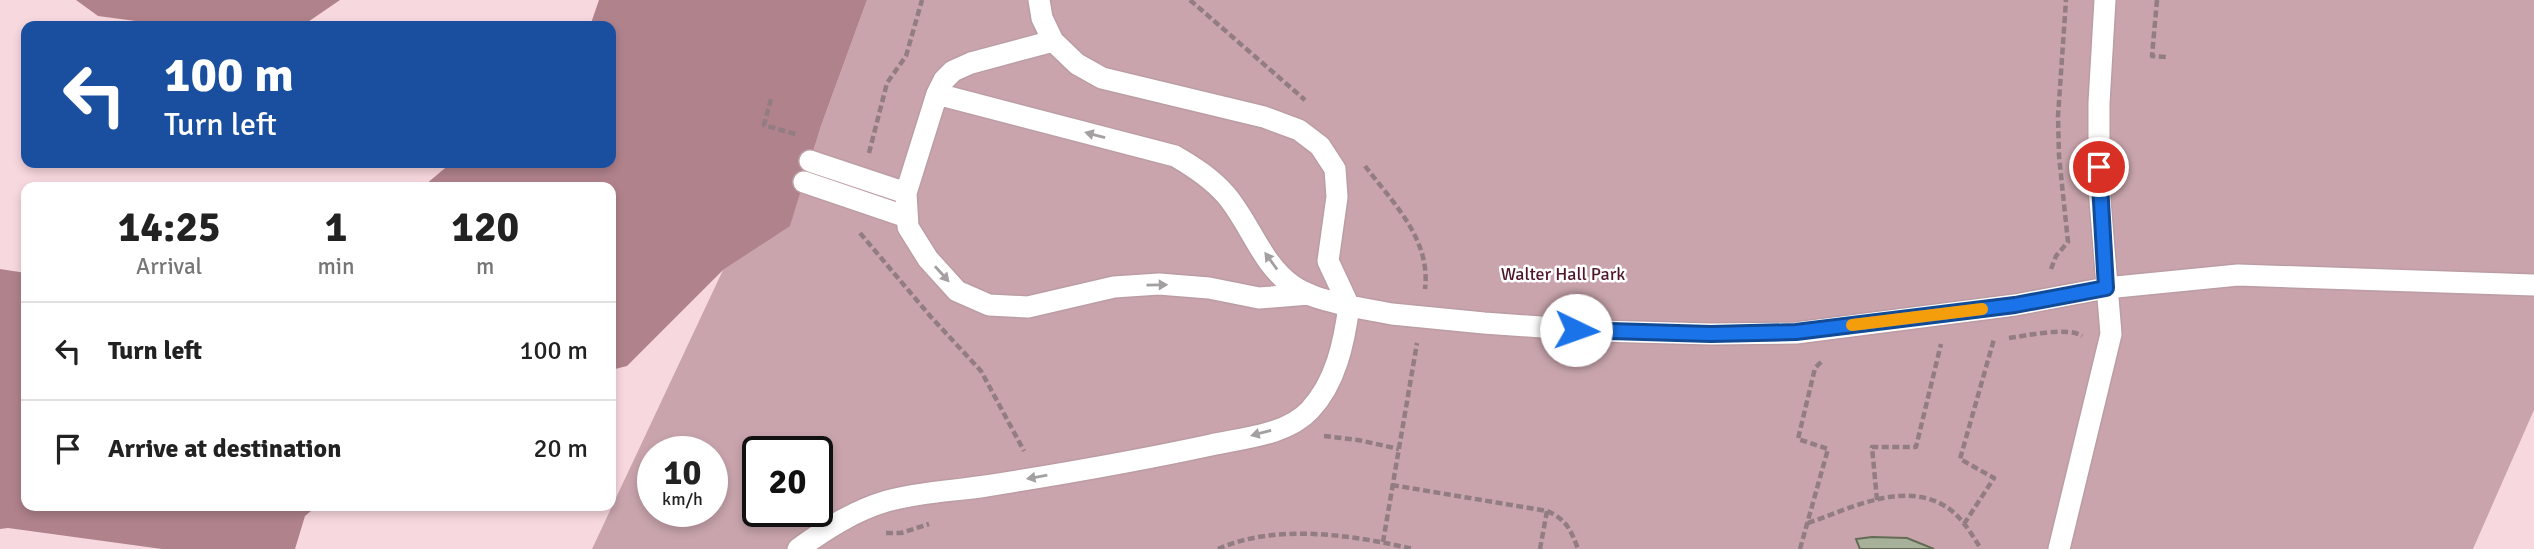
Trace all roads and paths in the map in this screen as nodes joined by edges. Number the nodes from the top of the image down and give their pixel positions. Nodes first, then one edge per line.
1 (1038, 0) edge
2 (2066, 0) edge
3 (2105, 0) edge
4 (2157, 0) edge
5 (1053, 41) junction
6 (2167, 57) dead end
7 (937, 94) junction
8 (810, 161) dead end
9 (804, 182) dead end
10 (906, 193) junction
11 (907, 217) junction
12 (2534, 285) edge
13 (2106, 288) junction
14 (1309, 294) junction
15 (2056, 297) junction
16 (1349, 306) junction
17 (2064, 332) junction
18 (1994, 339) junction
19 (1980, 341) dead end
20 (1954, 343) dead end
21 (1941, 344) junction
22 (1927, 346) dead end
23 (2086, 346) dead end
24 (1831, 357) dead end
25 (1392, 485) dead end
26 (1877, 500) junction
27 (1547, 511) junction
28 (1807, 523) junction
29 (1964, 524) junction
30 (798, 549) edge
31 (1218, 549) edge
32 (1413, 549) edge
33 (1540, 549) edge
34 (1578, 549) edge
35 (1801, 549) edge
36 (1982, 549) edge
37 (2059, 549) edge

1 - 5 lane
2 - 15 path
3 - 13 lane
4 - 6 path
5 - 7 lane
5 - 16 lane
7 - 10 lane
14 -> 7 lane
8 - 10 lane
9 - 11 lane
10 - 11 lane
11 -> 14 lane
12 - 13 lane
13 - 15 lane
13 - 37 lane
14 - 16 lane
15 - 16 lane
15 - 17 path
16 -> 30 lane
17 - 18 path
17 - 23 path
18 - 19 path
18 - 29 path
20 - 21 path
21 - 22 path
21 - 26 path
24 - 28 path
25 - 27 path
26 - 28 path
26 - 29 path
27 - 33 path
27 - 34 path
28 - 35 path
29 - 36 path
31 - 32 path

